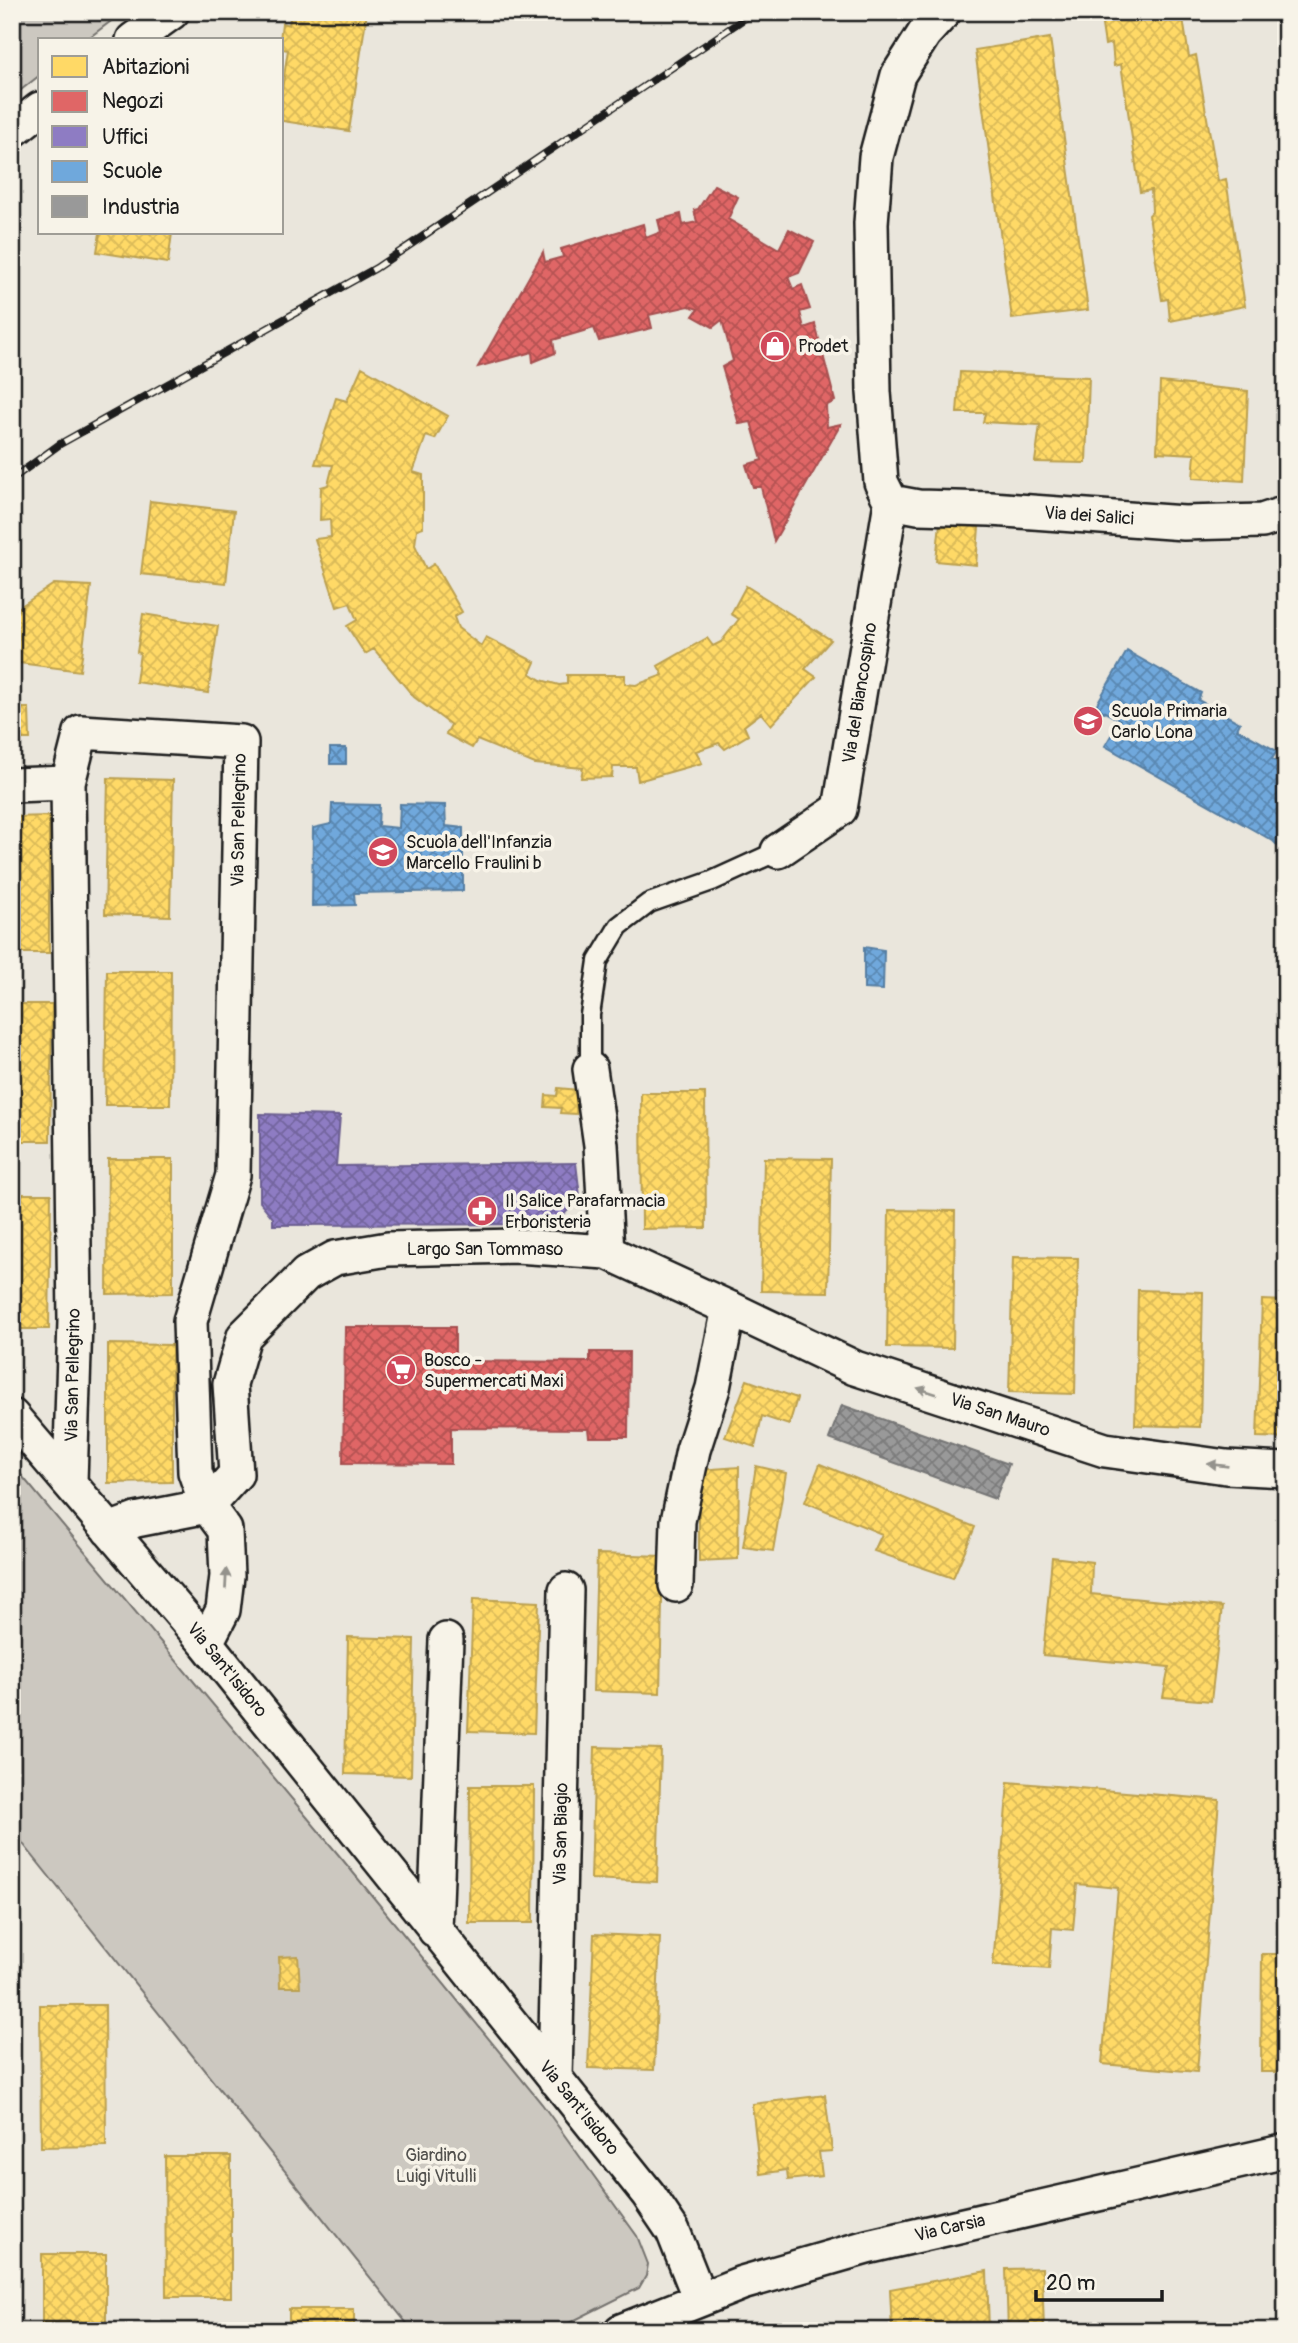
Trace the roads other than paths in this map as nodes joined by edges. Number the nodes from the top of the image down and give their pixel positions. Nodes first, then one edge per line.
1 (172, 12) edge
2 (944, 12) edge
3 (135, 38) edge
4 (38, 111) edge
5 (12, 131) edge
6 (891, 502) junction
7 (1286, 513) edge
8 (68, 783) junction
9 (12, 785) edge
10 (778, 851) joint
11 (590, 1069) joint
12 (607, 1252) junction
13 (729, 1308) junction
14 (12, 1416) edge
15 (1286, 1470) edge
16 (70, 1482) junction
17 (207, 1506) junction
18 (109, 1530) junction
19 (676, 1585) dead end
20 (566, 1590) dead end
21 (446, 1640) dead end
22 (206, 1643) junction
23 (435, 1930) junction
24 (555, 2079) junction
25 (1286, 2151) edge
26 (700, 2299) junction
27 (621, 2331) edge

1 - 3 street
2 - 6 street, Via del Biancospino
4 - 5 street
6 - 7 street, Via dei Salici
6 - 10 street, Via del Biancospino
8 - 9 street
8 - 16 street, Via San Pellegrino
8 - 17 street, Via San Pellegrino
10 - 11 lane, Via del Biancospino
11 - 12 street, Via del Biancospino
12 - 13 street, Largo San Tommaso
12 - 17 street, Largo San Tommaso
15 -> 13 street, Via San Mauro
13 - 19 street
14 - 16 street, Via Sant'Isidoro
16 - 18 street, Via Sant'Isidoro
17 - 18 street
22 -> 17 street
18 - 22 street, Via Sant'Isidoro
20 - 24 street, Via San Biagio
21 - 23 street
22 - 23 street, Via Sant'Isidoro
23 - 24 street, Via Sant'Isidoro
24 - 26 street, Via Sant'Isidoro
25 - 26 street, Via Carsia
26 - 27 street, Via Carsia

